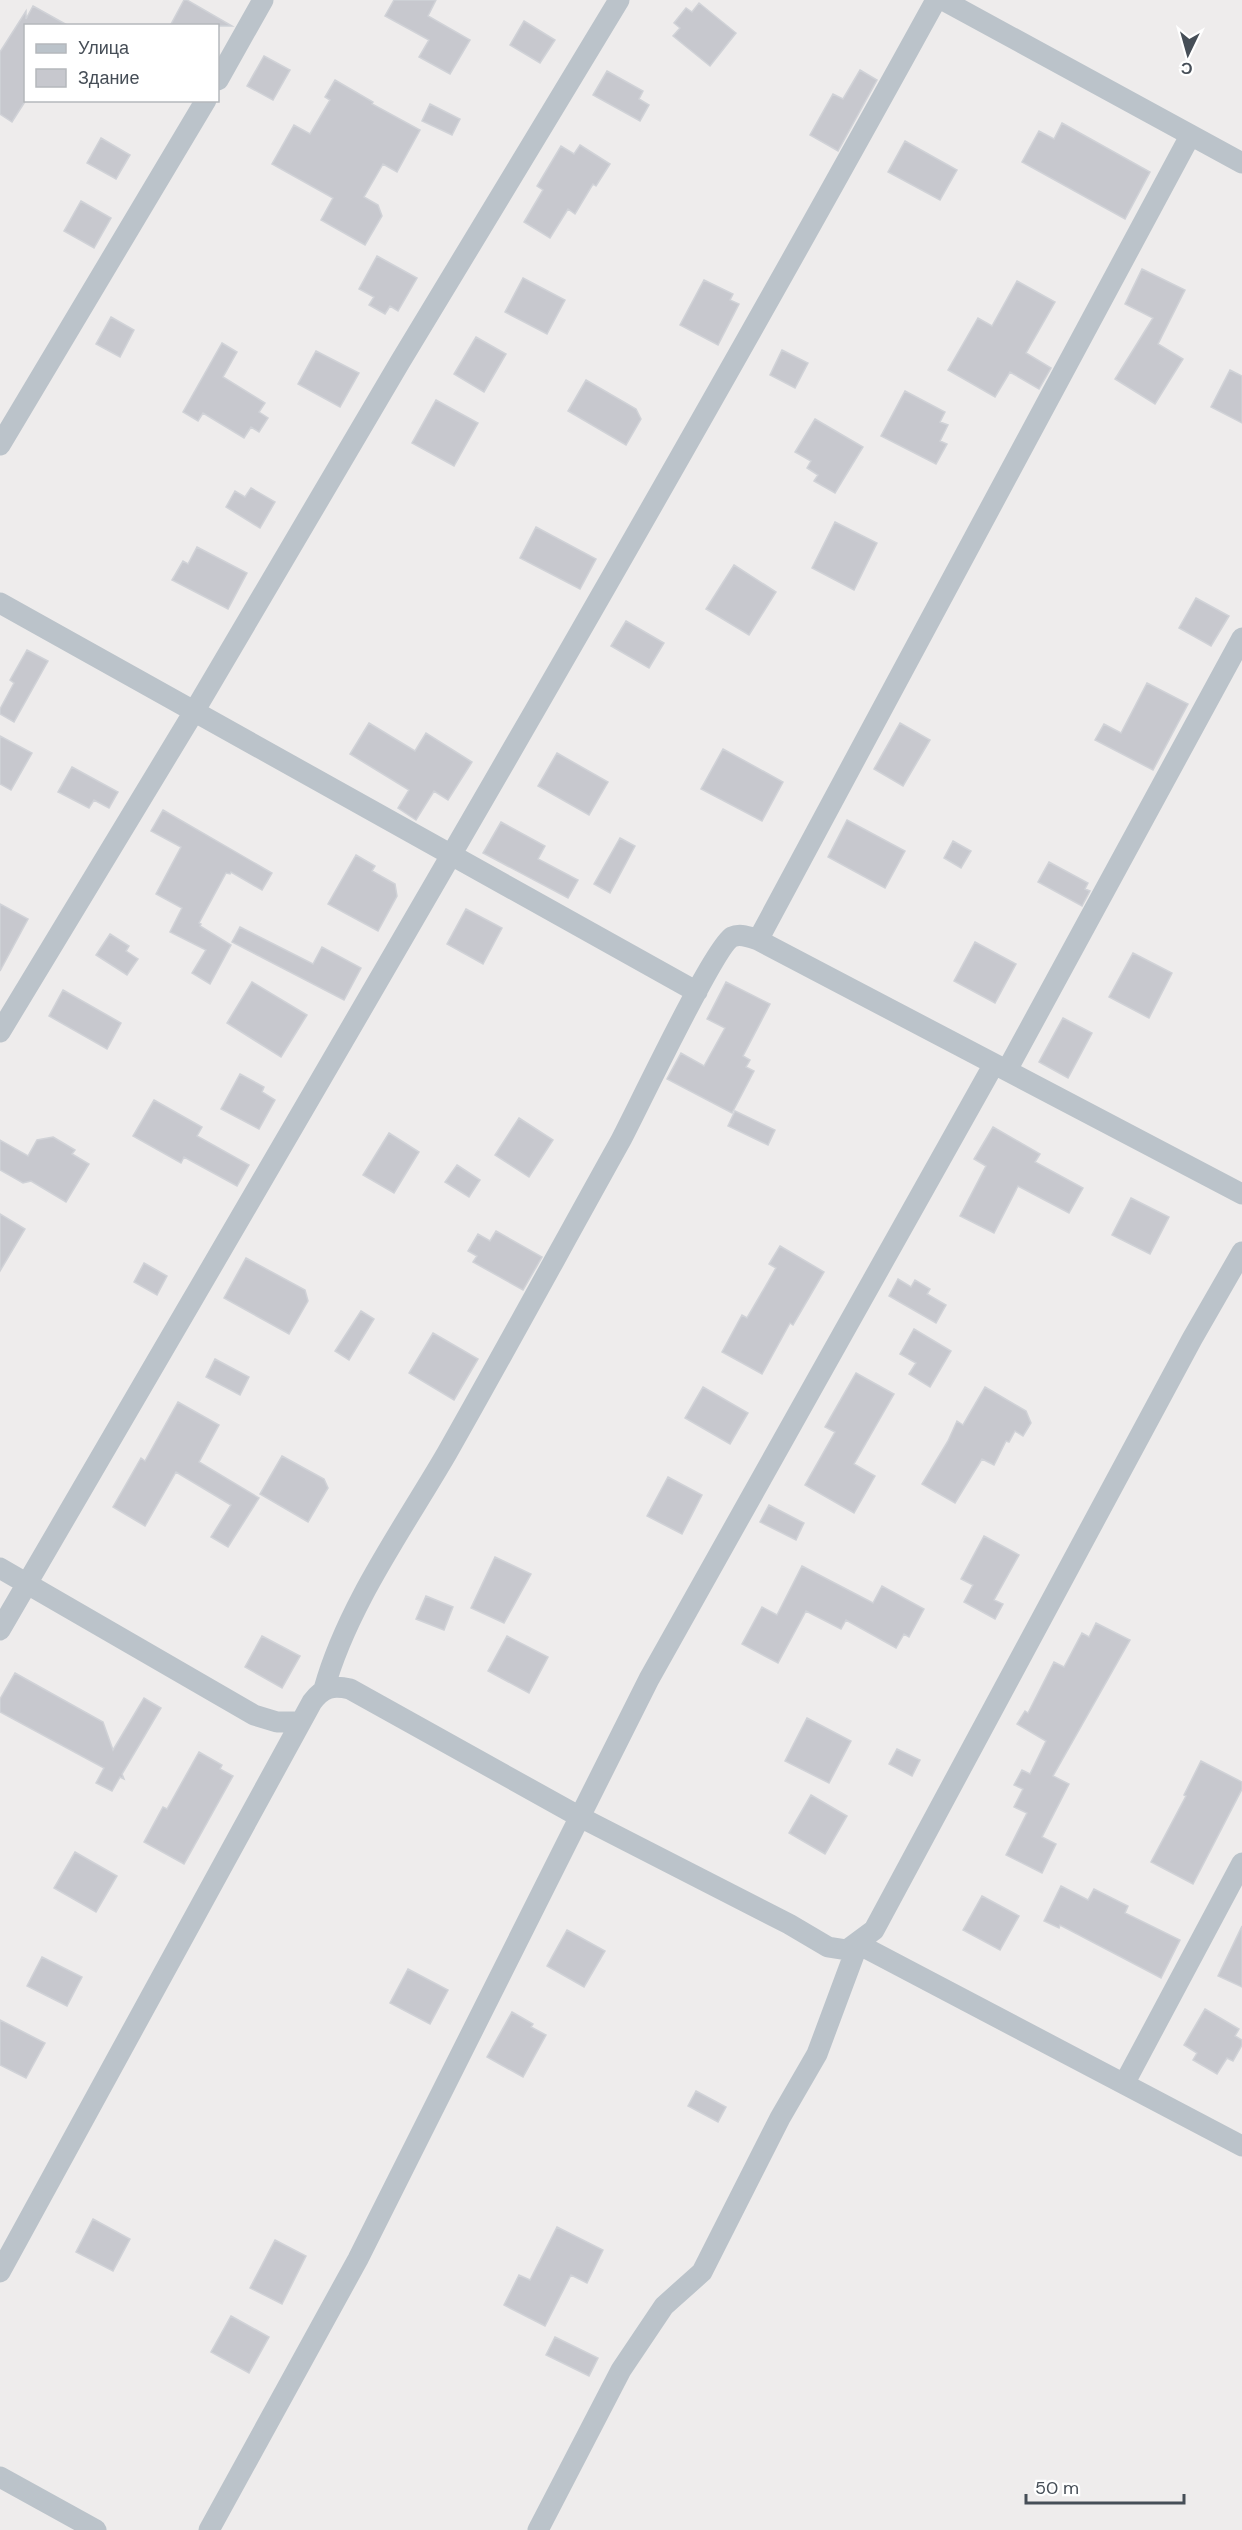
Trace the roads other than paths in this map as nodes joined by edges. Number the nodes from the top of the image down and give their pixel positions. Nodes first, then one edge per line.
1 (263, 0) edge
2 (619, 0) edge
3 (936, 0) edge
4 (943, 0) edge
5 (219, 78) edge
6 (205, 102) edge
7 (1190, 136) junction
8 (1242, 163) edge
9 (0, 445) edge
10 (0, 603) edge
11 (1242, 638) edge
12 (195, 710) junction
13 (451, 855) junction
14 (758, 940) junction
15 (697, 992) junction
16 (0, 1032) edge
17 (1000, 1067) junction
18 (1242, 1194) edge
19 (1242, 1252) edge
20 (0, 1568) edge
21 (27, 1583) junction
22 (0, 1630) edge
23 (324, 1689) junction
24 (300, 1722) junction
25 (580, 1817) junction
26 (1242, 1863) edge
27 (858, 1944) junction
28 (1124, 2084) junction
29 (1242, 2146) edge
30 (0, 2272) edge
31 (0, 2477) edge
32 (96, 2530) edge
33 (208, 2530) edge
34 (538, 2530) edge

1 - 5 street
2 - 12 street
3 - 13 street
4 - 7 street
6 - 9 street
7 - 8 street
7 - 14 street
10 - 12 street
11 - 17 street
12 - 13 street
12 - 16 street
13 - 15 street
13 - 21 street
14 - 15 street
14 - 17 street
15 - 23 street
17 - 18 street
17 - 25 street
19 - 27 street
20 - 21 street
21 - 22 street
21 - 24 street
23 - 24 street
23 - 25 street
24 - 30 street
25 - 27 street
25 - 33 street
26 - 28 street
27 - 28 street
27 - 34 street
28 - 29 street
31 - 32 street

